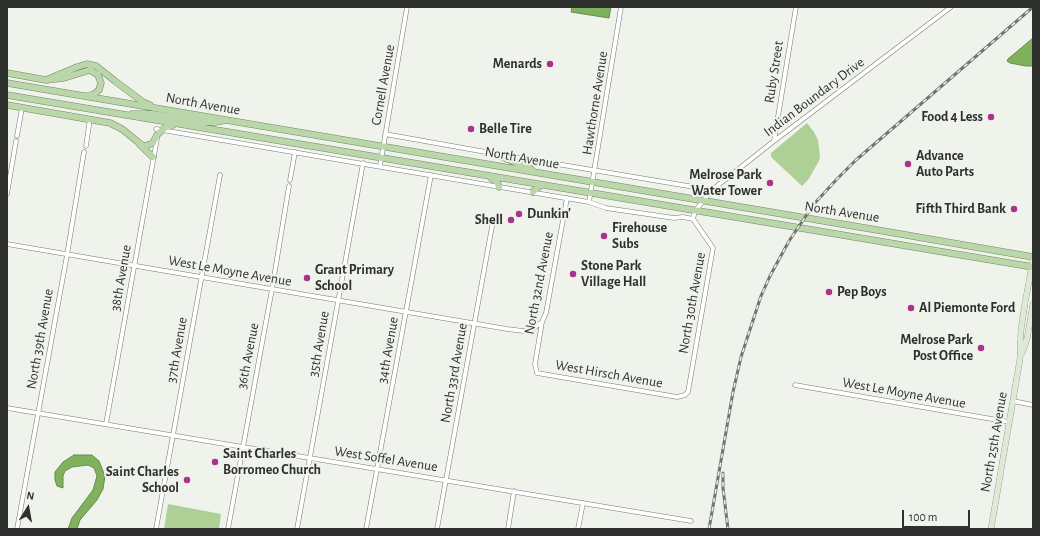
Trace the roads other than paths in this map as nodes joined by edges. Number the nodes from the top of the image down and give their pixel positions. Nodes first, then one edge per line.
1 (407, 7) edge
2 (622, 7) edge
3 (796, 7) edge
4 (951, 7) edge
5 (7, 73) edge
6 (46, 80) junction
7 (7, 83) edge
8 (7, 95) edge
9 (85, 96) junction
10 (7, 105) edge
11 (22, 108) junction
12 (157, 108) junction
13 (118, 115) junction
14 (90, 119) junction
15 (143, 119) junction
16 (226, 120) junction
17 (177, 124) junction
18 (159, 131) junction
19 (385, 134) junction
20 (774, 141) junction
21 (138, 142) junction
22 (86, 146) dead end
23 (383, 146) junction
24 (84, 152) dead end
25 (295, 152) junction
26 (495, 154) junction
27 (153, 157) junction
28 (381, 158) junction
29 (363, 164) junction
30 (380, 166) junction
31 (595, 170) junction
32 (545, 174) junction
33 (220, 175) dead end
34 (431, 175) junction
35 (488, 177) junction
36 (290, 180) dead end
37 (593, 182) junction
38 (541, 185) junction
39 (289, 186) dead end
40 (498, 189) junction
41 (712, 190) junction
42 (533, 192) junction
43 (7, 194) edge
44 (591, 194) junction
45 (567, 198) junction
46 (703, 201) junction
47 (589, 202) junction
48 (695, 211) junction
49 (693, 219) junction
50 (493, 221) dead end
51 (929, 239) junction
52 (7, 244) edge
53 (969, 246) junction
54 (928, 250) junction
55 (67, 255) junction
56 (967, 257) junction
57 (1033, 259) edge
58 (134, 266) junction
59 (1032, 267) edge
60 (202, 277) junction
61 (272, 289) junction
62 (338, 301) junction
63 (1033, 304) edge
64 (406, 312) junction
65 (542, 322) junction
66 (474, 324) junction
67 (1020, 359) junction
68 (537, 373) joint
69 (795, 385) dead end
70 (677, 397) joint
71 (1013, 401) junction
72 (1033, 405) edge
73 (7, 408) edge
74 (38, 413) junction
75 (1009, 422) junction
76 (106, 424) junction
77 (173, 435) junction
78 (242, 447) junction
79 (310, 458) junction
80 (377, 469) junction
81 (445, 480) junction
82 (514, 491) junction
83 (583, 503) junction
84 (691, 520) dead end
85 (17, 529) edge
86 (156, 529) edge
87 (228, 529) edge
88 (297, 529) edge
89 (366, 529) edge
90 (437, 529) edge
91 (508, 529) edge
92 (578, 529) edge
93 (991, 529) edge

1 - 19 street, Cornell Avenue
2 - 31 street, Hawthorne Avenue
3 - 20 street, Ruby Street
4 - 20 street, Indian Boundary Drive
5 - 6 main road
6 - 9 main road
6 - 12 main road
7 - 9 main road, North Avenue
8 - 13 main road, North Avenue
9 - 12 main road, North Avenue
10 - 11 main road
11 - 14 main road
11 - 43 street
12 - 16 main road, North Avenue
13 - 15 main road, North Avenue
13 - 16 main road
14 - 21 main road
14 - 22 street
15 - 17 main road, North Avenue
15 - 18 main road
16 - 23 main road, North Avenue
17 - 18 main road
17 - 28 main road, North Avenue
18 - 21 main road
18 - 25 street
18 - 27 street, 38th Avenue
19 - 23 street, Cornell Avenue
19 - 26 street, North Avenue
20 - 41 street, Indian Boundary Drive
21 - 27 main road
23 - 28 street, Cornell Avenue
23 - 32 main road, North Avenue
24 - 55 street, North 39th Avenue
25 - 29 street
25 - 36 street
26 - 31 street, North Avenue
26 - 32 main road
27 - 58 street, 38th Avenue
28 - 30 street, Cornell Avenue
28 - 35 main road, North Avenue
29 - 30 street
29 - 62 street, 35th Avenue
30 - 34 street
31 - 37 street, Hawthorne Avenue
31 - 41 street, North Avenue
32 - 37 main road, North Avenue
33 - 60 street, 37th Avenue
34 - 40 street
34 - 64 street, 34th Avenue
35 - 38 main road, North Avenue
35 - 40 main road
37 - 44 street, Hawthorne Avenue
37 - 46 main road, North Avenue
38 - 42 main road
38 - 44 main road, North Avenue
39 - 61 street, 36th Avenue
40 - 42 street
41 - 46 street, Indian Boundary Drive
42 - 45 street
44 - 47 street, Hawthorne Avenue
44 - 48 main road, North Avenue
45 - 47 street
45 - 65 street, North 32nd Avenue
46 - 48 street, Indian Boundary Drive
46 - 51 main road, North Avenue
47 - 49 street
48 - 49 street
48 - 54 main road, North Avenue
49 - 70 street, North 30th Avenue
50 - 66 street, North 33rd Avenue
51 - 53 main road, North Avenue
51 - 54 main road
52 - 55 street, West Le Moyne Avenue
53 - 56 main road
53 - 57 main road, North Avenue
54 - 56 main road, North Avenue
55 - 58 street, West Le Moyne Avenue
55 - 74 street, North 39th Avenue
56 - 59 main road, North Avenue
57 - 59 main road, North 25th Avenue
58 - 60 street, West Le Moyne Avenue
58 - 76 street, 38th Avenue
59 - 67 main road, North 25th Avenue
60 - 61 street, West Le Moyne Avenue
60 - 77 street, 37th Avenue
61 - 62 street, West Le Moyne Avenue
61 - 78 street, 36th Avenue
62 - 64 street, West Le Moyne Avenue
62 - 79 street, 35th Avenue
63 - 67 main road, North 25th Avenue
64 - 66 street, West Le Moyne Avenue
64 - 80 street, 34th Avenue
65 - 66 street, West Le Moyne Avenue
65 - 68 street, North 32nd Avenue
66 - 81 street, North 33rd Avenue
67 - 71 main road, North 25th Avenue
68 - 70 street, West Hirsch Avenue
69 - 75 street, West Le Moyne Avenue
71 - 72 street
71 - 75 main road, North 25th Avenue
73 - 74 street, West Soffel Avenue
74 - 76 street, West Soffel Avenue
74 - 85 street, North 39th Avenue
75 - 93 main road, North 25th Avenue
76 - 77 street, West Soffel Avenue
77 - 78 street, West Soffel Avenue
77 - 86 street, 37th Avenue
78 - 79 street, West Soffel Avenue
78 - 87 street, 36th Avenue
79 - 80 street, West Soffel Avenue
79 - 88 street, 35th Avenue
80 - 81 street, West Soffel Avenue
80 - 89 street, 34th Avenue
81 - 82 street, West Soffel Avenue
81 - 90 street, North 33rd Avenue
82 - 83 street, West Soffel Avenue
82 - 91 street
83 - 84 street, West Soffel Avenue
83 - 92 street

